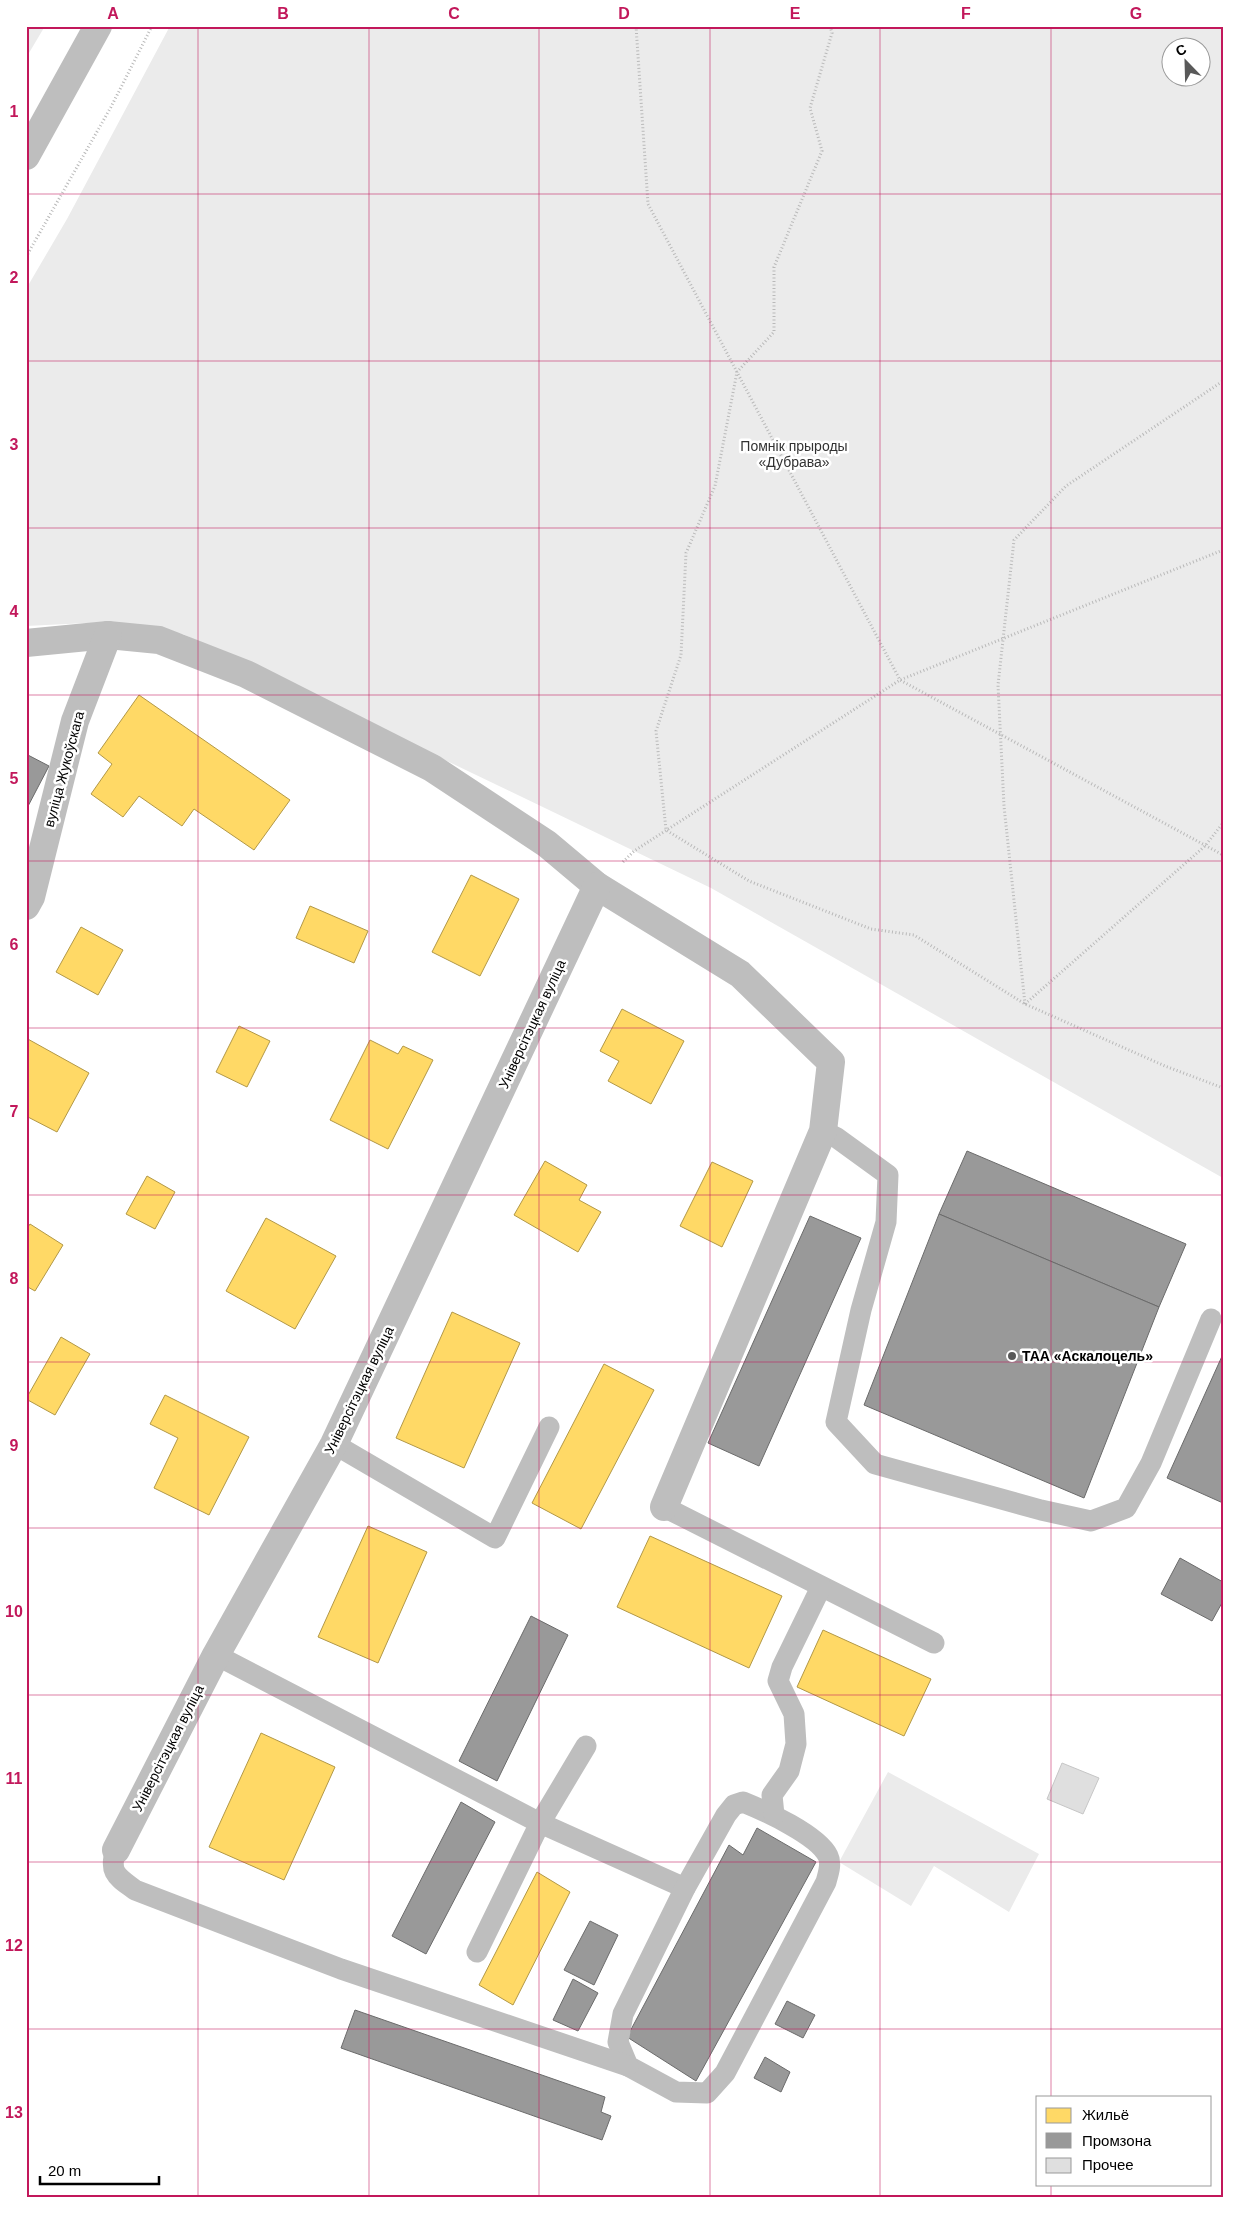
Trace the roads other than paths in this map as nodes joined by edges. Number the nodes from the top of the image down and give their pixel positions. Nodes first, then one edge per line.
1 (98, 26) edge
2 (26, 156) edge
3 (108, 635) junction
4 (26, 643) edge
5 (598, 886) junction
6 (26, 906) edge
7 (823, 1131) junction
8 (1212, 1319) dead end
9 (549, 1427) dead end
10 (334, 1444) junction
11 (664, 1508) joint
12 (821, 1587) junction
13 (934, 1643) dead end
14 (216, 1655) junction
15 (586, 1746) dead end
16 (774, 1815) junction
17 (540, 1822) junction
18 (116, 1850) joint
19 (684, 1888) junction
20 (477, 1952) dead end
21 (628, 2066) junction

1 - 2 street
3 - 4 street
3 - 5 street
3 - 6 street, вуліца Жукоўскага
5 - 7 street
5 - 10 street, Універсітэцкая вуліца
7 - 8 lane
7 - 11 street
9 - 10 lane
10 - 14 street, Універсітэцкая вуліца
11 - 12 lane
12 - 13 lane
12 - 16 lane
14 - 17 lane
14 - 18 street, Універсітэцкая вуліца
15 - 17 lane
16 - 19 lane
16 - 21 lane
17 - 19 lane
17 - 20 lane
18 - 21 lane
19 - 21 lane

